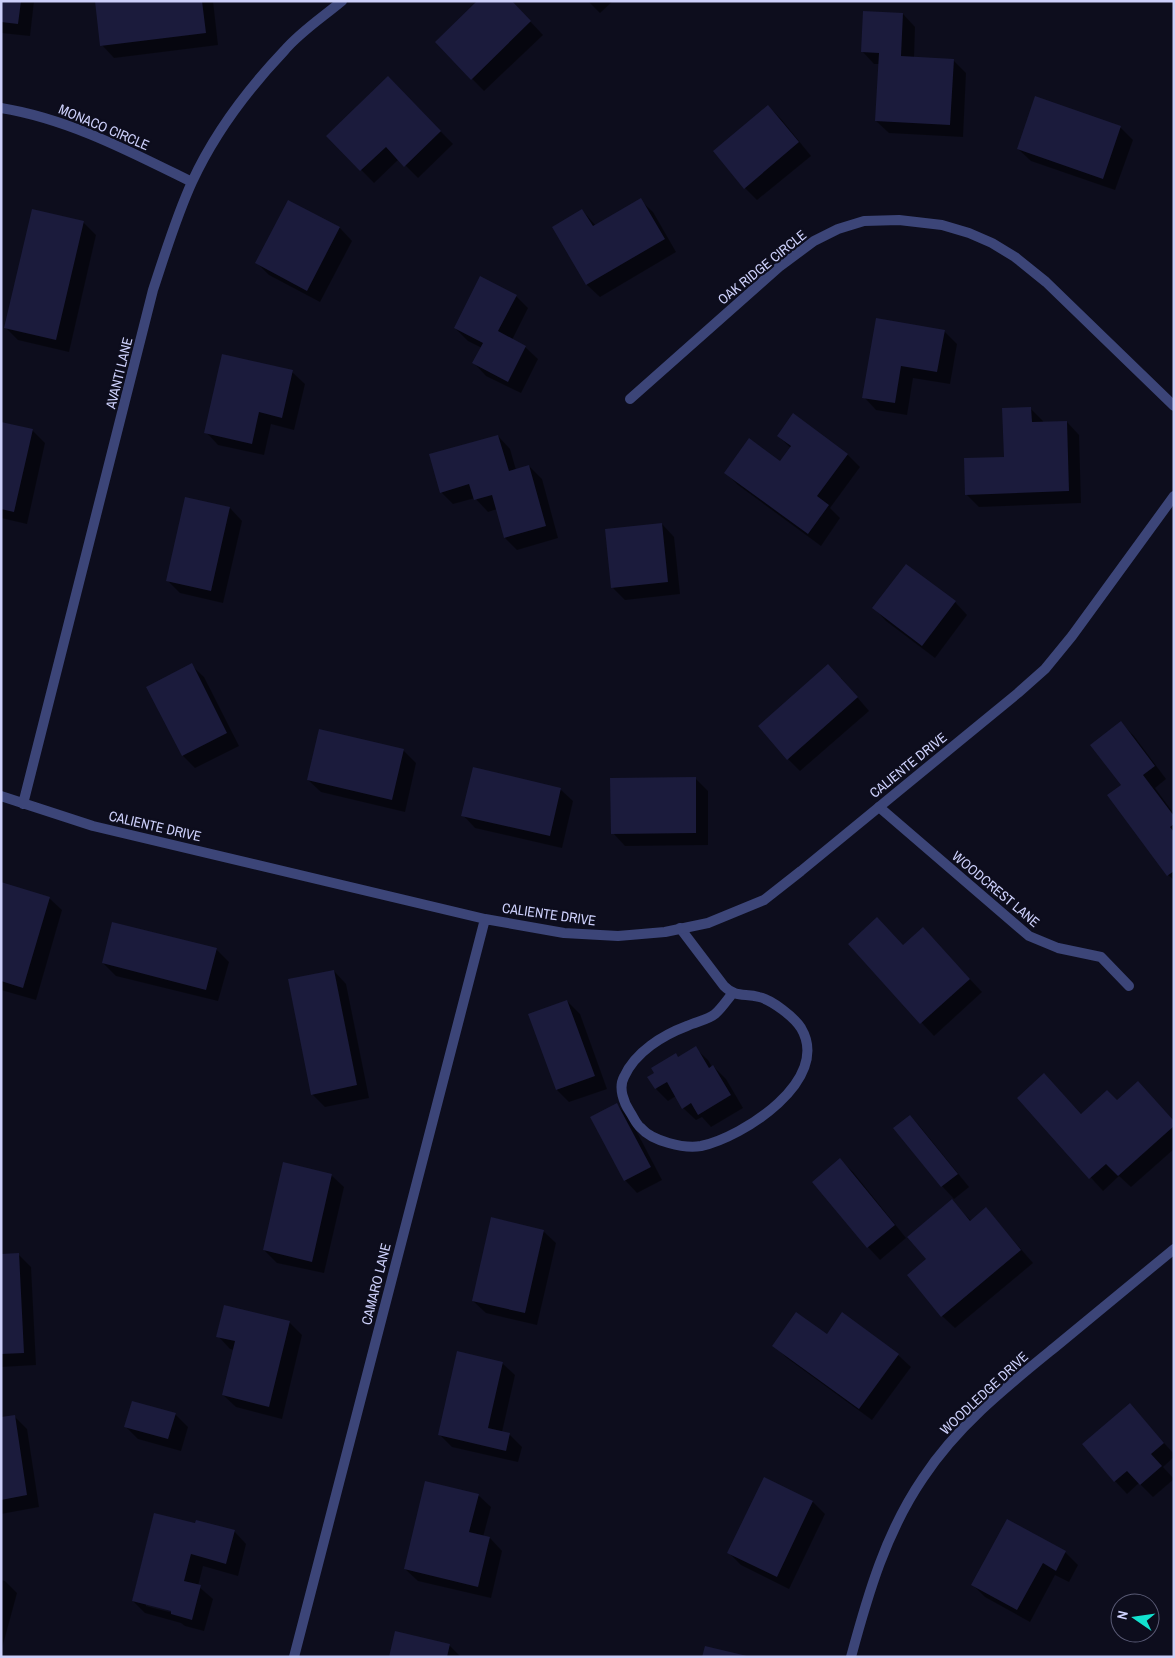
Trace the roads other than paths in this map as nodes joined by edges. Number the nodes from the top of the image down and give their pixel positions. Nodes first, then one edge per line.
1 (342, 1) edge
2 (1, 108) edge
3 (192, 182) junction
4 (630, 398) dead end
5 (1174, 406) edge
6 (1174, 496) edge
7 (1, 796) edge
8 (22, 804) junction
9 (879, 807) junction
10 (484, 919) junction
11 (680, 928) junction
12 (1129, 986) dead end
13 (732, 994) junction
14 (1174, 1249) edge
15 (294, 1657) edge
16 (851, 1657) edge

1 - 3 street, AVANTI LANE
2 - 3 street, MONACO CIRCLE
3 - 8 street, AVANTI LANE
4 - 5 street, OAK RIDGE CIRCLE
6 - 9 street, CALIENTE DRIVE
7 - 8 street, CALIENTE DRIVE
8 - 10 street, CALIENTE DRIVE
9 - 11 street, CALIENTE DRIVE
9 - 12 street, WOODCREST LANE
10 - 11 street, CALIENTE DRIVE
10 - 15 street, CAMARO LANE
11 - 13 street
13 - 13 street
14 - 16 street, WOODLEDGE DRIVE

